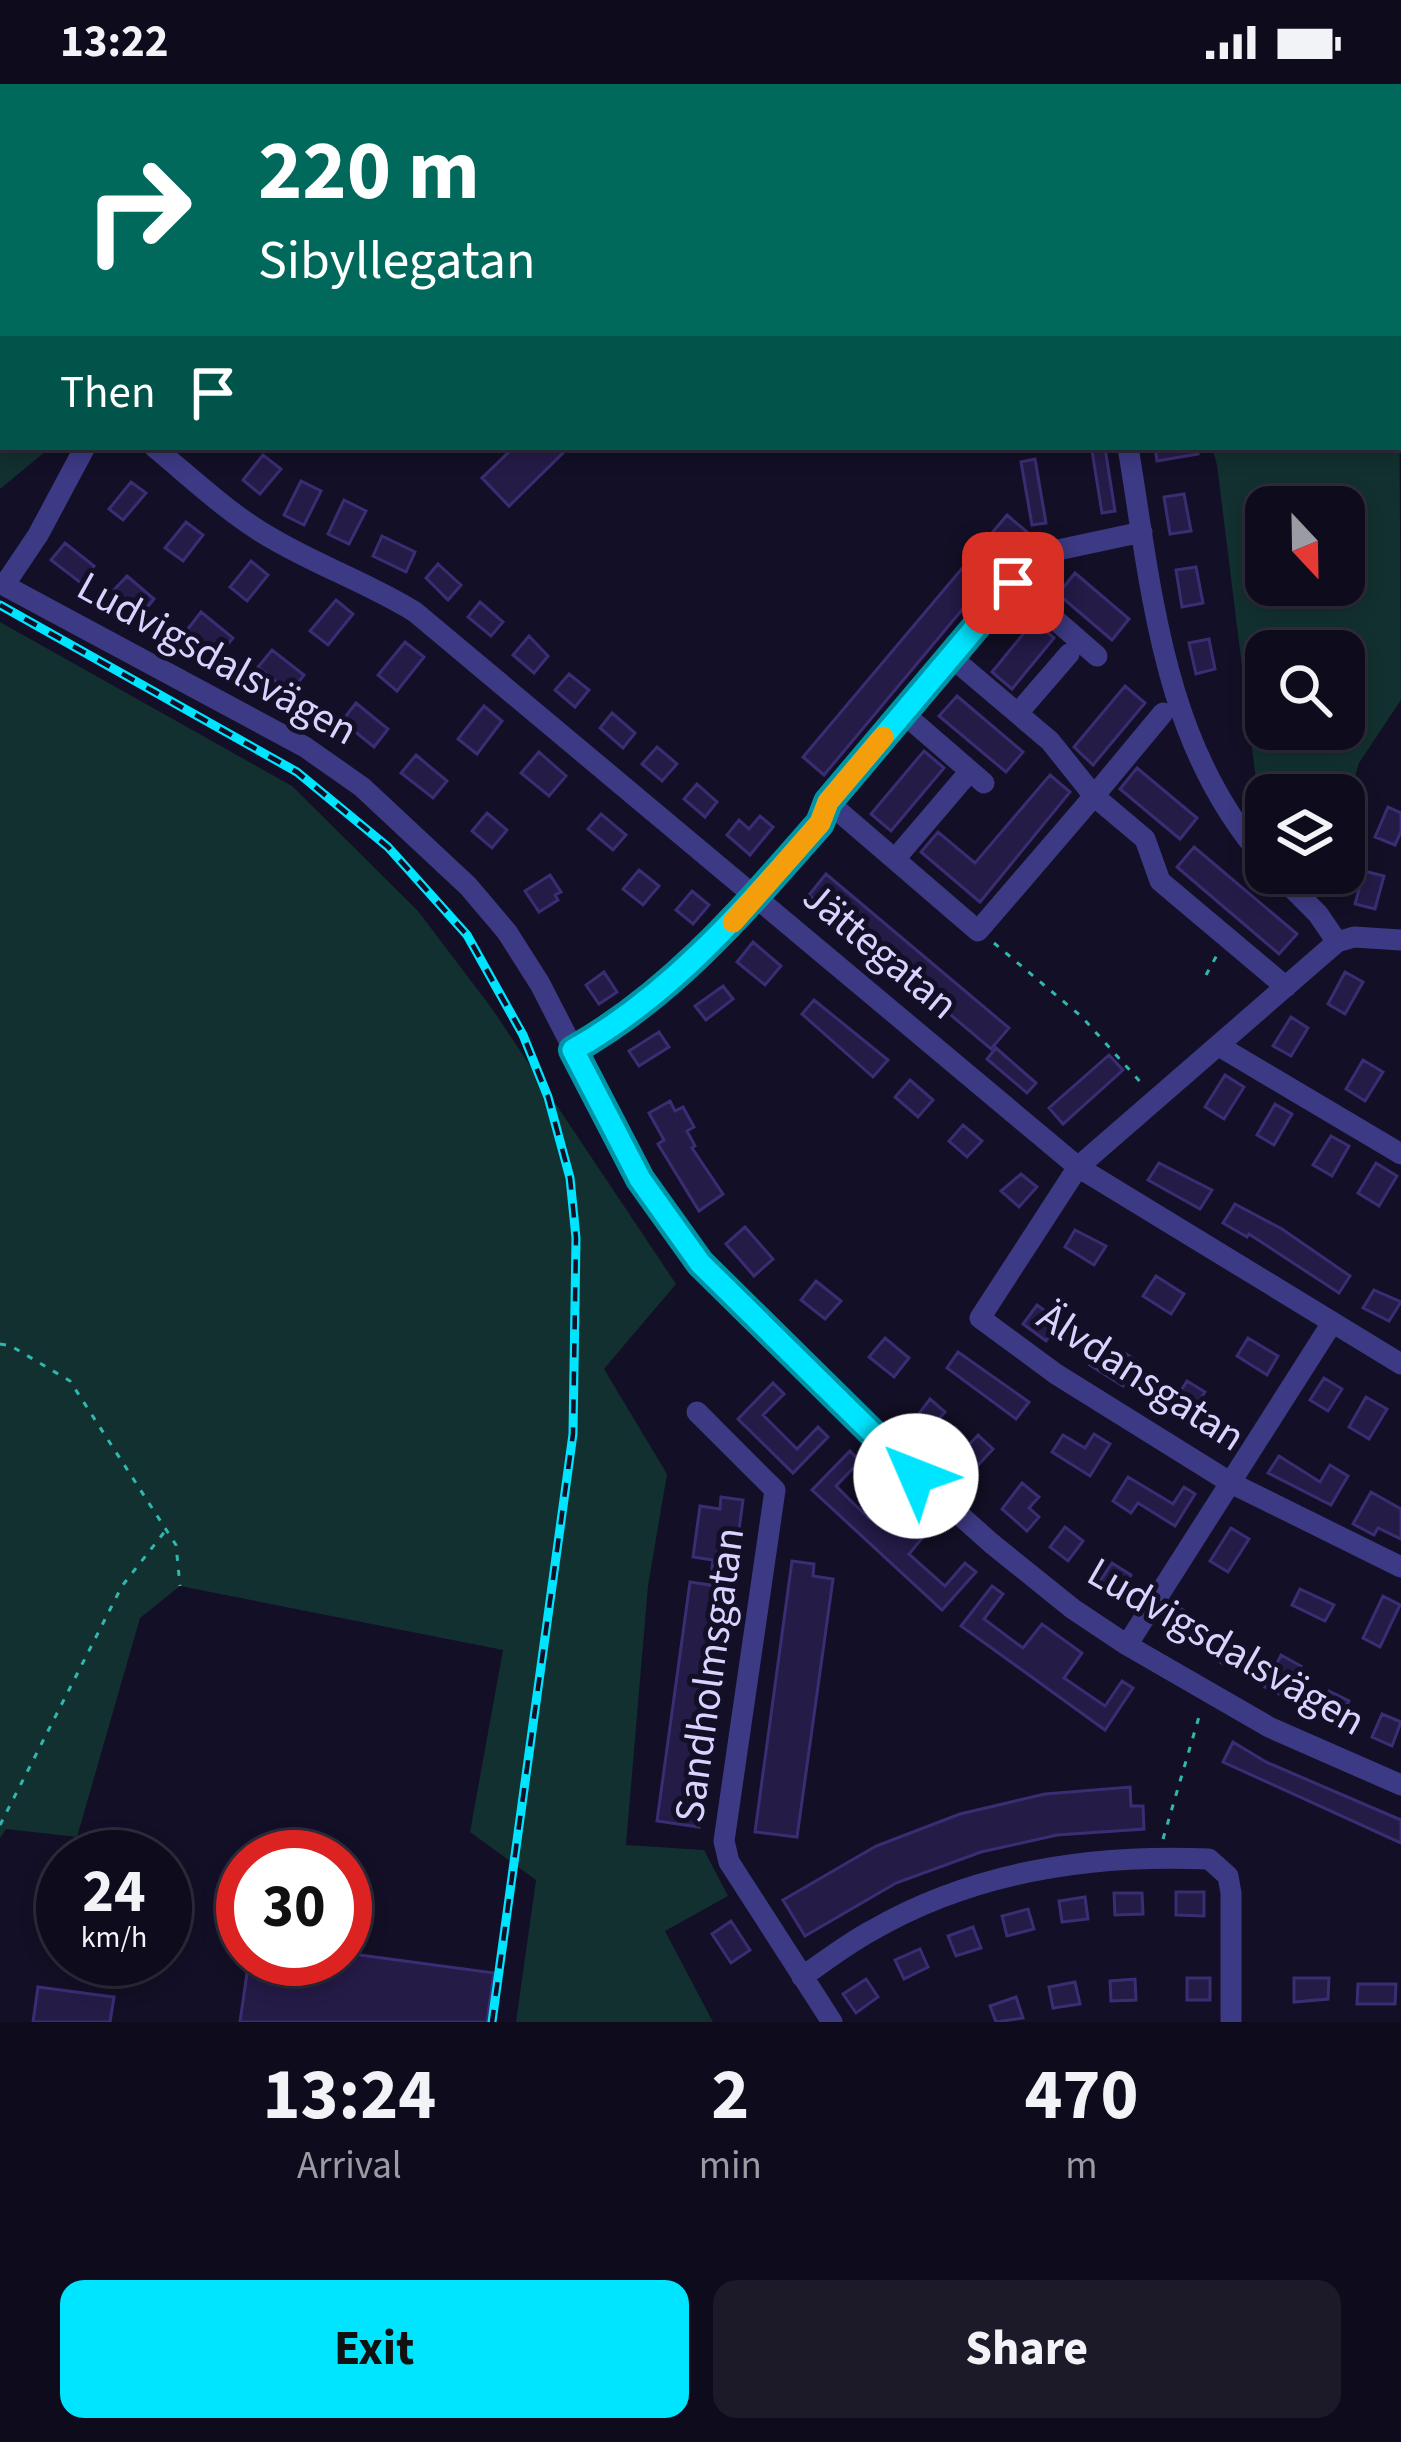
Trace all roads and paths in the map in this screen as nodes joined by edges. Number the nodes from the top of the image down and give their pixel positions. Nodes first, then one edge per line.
1 (83, 450) edge
2 (158, 450) edge
3 (1128, 450) edge
4 (1142, 532) junction
5 (2, 583) edge
6 (1013, 583) junction
7 (1069, 654) dead end
8 (1097, 656) dead end
9 (951, 657) junction
10 (903, 713) junction
11 (1018, 713) junction
12 (1163, 713) dead end
13 (1094, 796) junction
14 (828, 802) junction
15 (1245, 833) edge
16 (895, 859) junction
17 (1298, 894) edge
18 (755, 897) junction
19 (979, 931) junction
20 (1227, 937) junction
21 (1401, 940) edge
22 (1337, 942) junction
23 (1206, 975) dead end
24 (1286, 987) junction
25 (1219, 1046) junction
26 (573, 1050) junction
27 (1156, 1100) junction
28 (1401, 1154) edge
29 (1078, 1167) junction
30 (1332, 1323) junction
31 (0, 1344) edge
32 (1401, 1364) edge
33 (697, 1412) dead end
34 (1231, 1483) junction
35 (166, 1530) junction
36 (1401, 1567) edge
37 (180, 1586) dead end
38 (1127, 1645) junction
39 (1207, 1691) junction
40 (1401, 1785) edge
41 (0, 1825) edge
42 (1157, 1858) junction
43 (802, 1977) junction
44 (832, 2022) edge
45 (1231, 2022) edge

1 - 5 street
2 - 18 street, Jättegatan
3 - 4 street
4 - 6 street
4 - 15 street
5 - 26 street, Ludvigsdalsvägen
6 - 8 street
6 - 9 street
7 - 11 street
9 - 10 street
9 - 11 street
10 - 14 street
10 - 16 street
11 - 13 street
12 - 13 street
13 - 19 street
13 - 20 street
14 - 16 street
14 - 18 street
16 - 19 street
17 - 22 street
18 - 26 street
18 - 29 street, Jättegatan
19 - 27 path
20 - 23 path
20 - 24 street
21 - 22 street
22 - 24 street, Älvdansgatan
24 - 25 street, Älvdansgatan
25 - 27 street, Älvdansgatan
25 - 28 street
26 - 38 street, Ludvigsdalsvägen
27 - 29 street, Älvdansgatan
29 - 30 street, Jättegatan
29 - 34 street, Älvdansgatan
30 - 32 street, Jättegatan
30 - 34 street
31 - 35 path
33 - 43 street, Sandholmsgatan
34 - 36 street, Älvdansgatan
34 - 38 street
35 - 37 path
35 - 41 path
38 - 39 street, Ludvigsdalsvägen
39 - 40 street, Ludvigsdalsvägen
39 - 42 path
42 - 43 street
42 - 45 street
43 - 44 street, Sandholmsgatan

